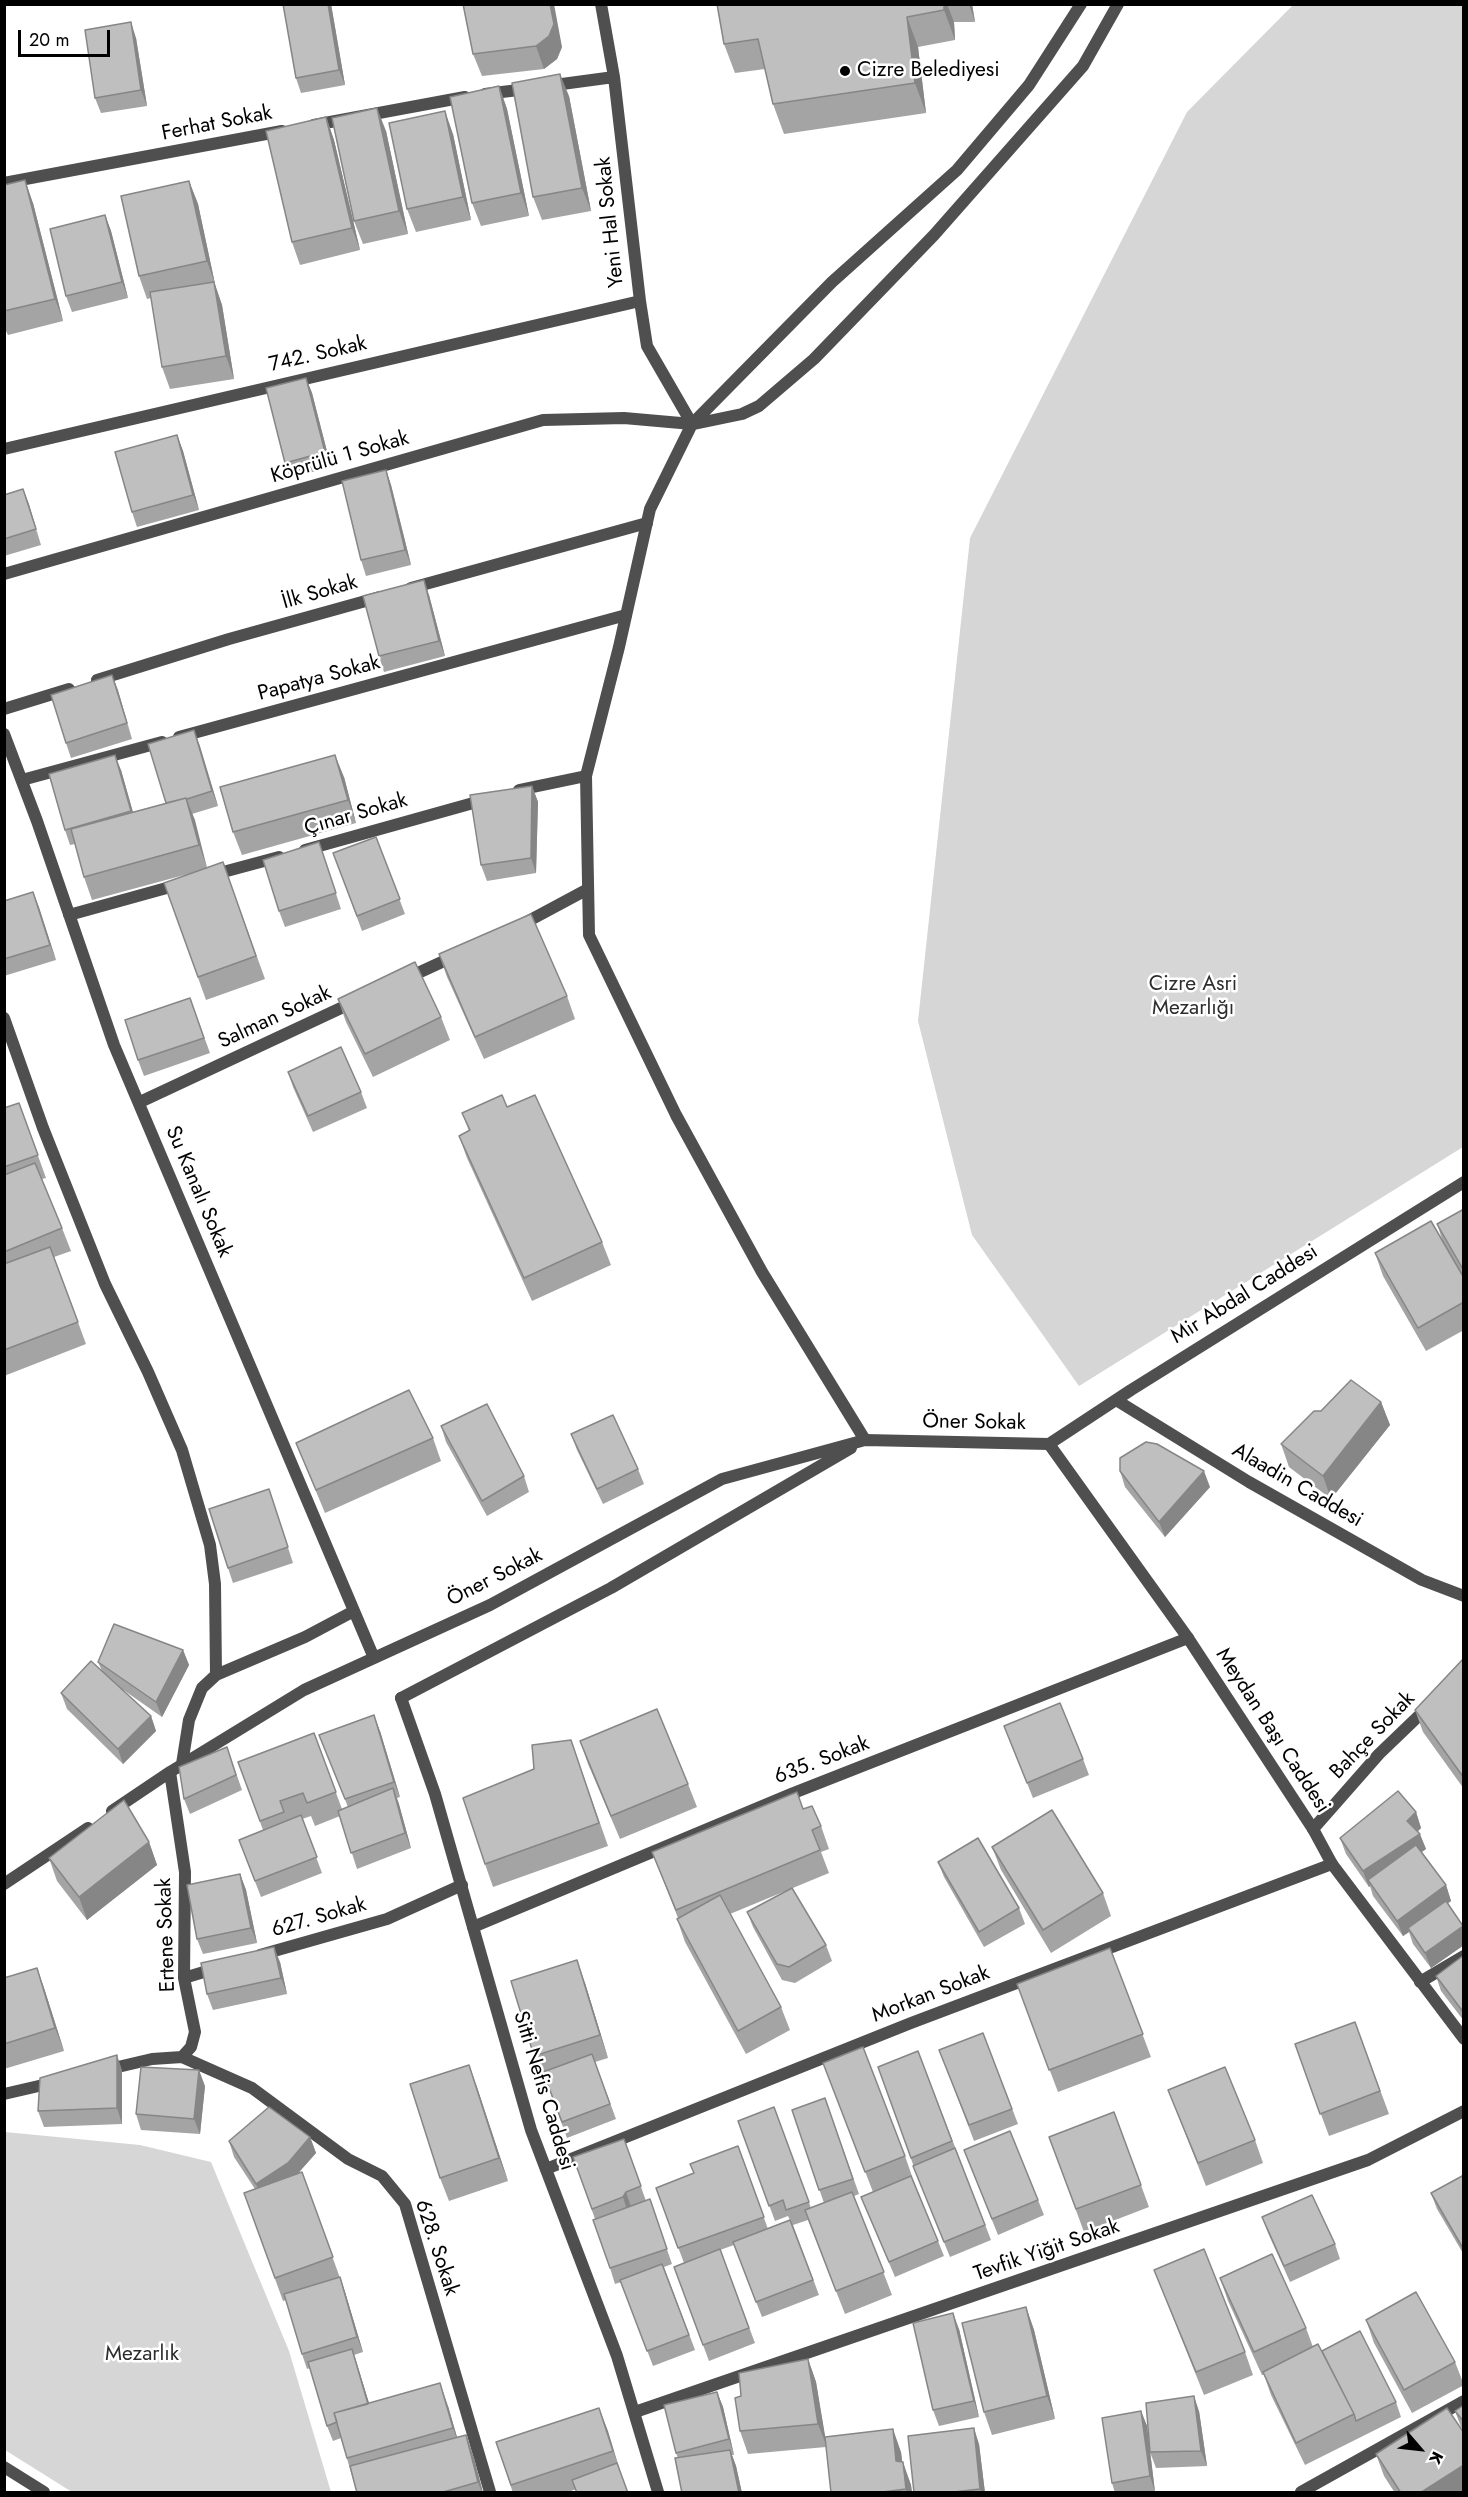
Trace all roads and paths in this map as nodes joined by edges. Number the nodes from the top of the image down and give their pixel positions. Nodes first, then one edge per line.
1 (601, 4) edge
2 (1081, 4) edge
3 (1118, 4) edge
4 (614, 76) junction
5 (4, 183) edge
6 (640, 301) junction
7 (692, 424) junction
8 (4, 448) edge
9 (647, 523) junction
10 (4, 574) edge
11 (626, 615) junction
12 (4, 709) edge
13 (4, 734) edge
14 (586, 776) junction
15 (22, 780) junction
16 (588, 889) junction
17 (69, 915) junction
18 (506, 932) edge
19 (465, 951) edge
20 (390, 986) edge
21 (368, 996) edge
22 (4, 1018) edge
23 (140, 1102) junction
24 (1464, 1182) edge
25 (1116, 1400) junction
26 (866, 1440) junction
27 (1048, 1444) junction
28 (1464, 1596) edge
29 (354, 1611) junction
30 (1188, 1638) junction
31 (374, 1658) junction
32 (216, 1675) junction
33 (1438, 1697) edge
34 (182, 1764) junction
35 (170, 1772) junction
36 (1313, 1829) junction
37 (1332, 1864) junction
38 (4, 1884) edge
39 (462, 1885) junction
40 (473, 1927) junction
41 (1464, 1956) edge
42 (246, 1959) edge
43 (225, 1965) edge
44 (184, 1977) junction
45 (1420, 1982) junction
46 (1464, 2038) edge
47 (182, 2057) junction
48 (95, 2073) edge
49 (72, 2078) edge
50 (8, 2094) edge
51 (1464, 2111) edge
52 (546, 2169) junction
53 (1464, 2401) edge
54 (635, 2412) junction
55 (4, 2466) edge
56 (44, 2493) edge
57 (490, 2493) edge
58 (658, 2493) edge
59 (1301, 2493) edge

1 - 4 street, Yeni Hal Sokak
2 - 7 street
3 - 7 street, Köprülü 1 Sokak
4 - 5 street, Ferhat Sokak
4 - 6 street, Yeni Hal Sokak
6 - 7 street, Yeni Hal Sokak
6 - 8 street, 742. Sokak
7 - 9 street
7 - 10 street, Köprülü 1 Sokak
9 - 11 street
9 - 12 street, İlk Sokak
11 - 14 street
11 - 15 street, Papatya Sokak
13 - 15 street, Su Kanalı Sokak
14 - 16 street
14 - 17 street, Çınar Sokak
15 - 17 street, Su Kanalı Sokak
16 - 18 street
16 - 26 street
17 - 23 street, Su Kanalı Sokak
19 - 20 street
21 - 23 street, Salman Sokak
22 - 32 street
23 - 29 street, Su Kanalı Sokak
24 - 25 street, Mir Abdal Caddesi
25 - 27 street, Mir Abdal Caddesi
25 - 28 street, Alaadin Caddesi
26 - 27 street, Öner Sokak
26 - 31 street, Öner Sokak
26 - 39 street, Sitti Nefis Caddesi
27 - 30 street, Meydan Başı Caddesi
29 - 31 street, Su Kanalı Sokak
29 - 32 street
30 - 36 street, Meydan Başı Caddesi
30 - 40 street, 635. Sokak
31 - 34 street, Öner Sokak
32 - 34 street
33 - 36 street, Bahçe Sokak
34 - 35 street, Öner Sokak
35 - 38 street, Öner Sokak
35 - 44 street, Ertene Sokak
36 - 37 street, Meydan Başı Caddesi
37 - 45 street, Meydan Başı Caddesi
37 - 52 street, Morkan Sokak
39 - 40 street, Sitti Nefis Caddesi
39 - 42 street, 627. Sokak
40 - 52 street, Sitti Nefis Caddesi
41 - 45 street
43 - 44 street
44 - 47 street, Ertene Sokak
45 - 46 street, Meydan Başı Caddesi
47 - 48 street
47 - 57 street, 628. Sokak
49 - 50 street
51 - 54 street, Tevfik Yiğit Sokak
52 - 54 street, Sitti Nefis Caddesi
53 - 59 street
54 - 58 street, Sitti Nefis Caddesi
55 - 56 street

